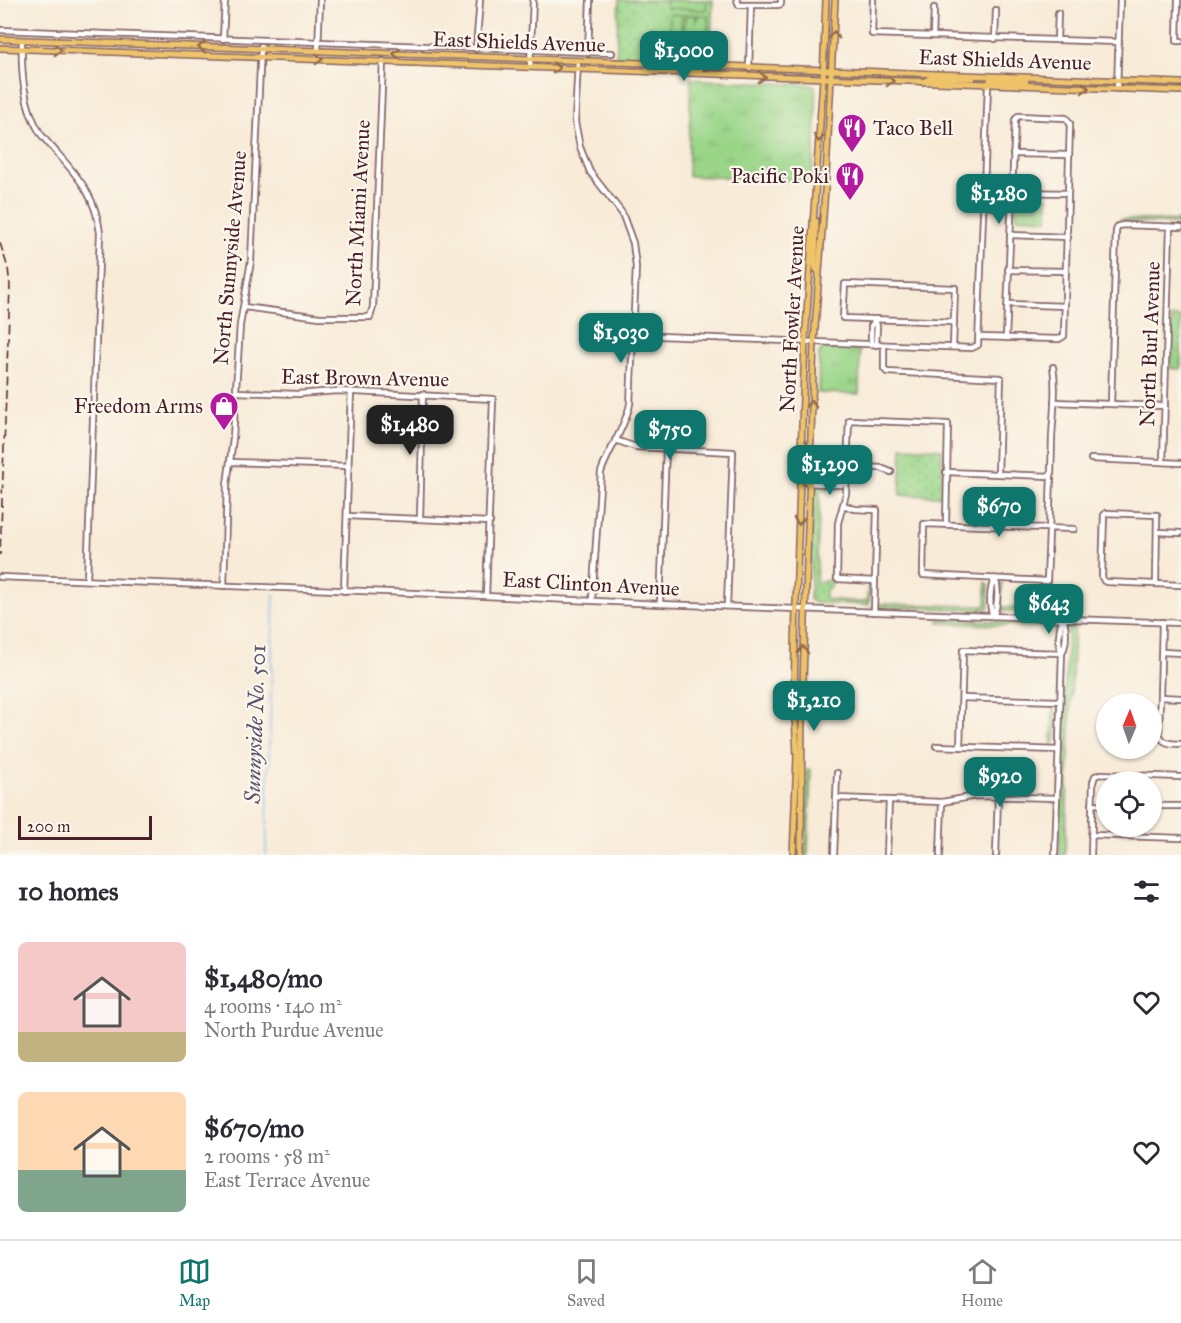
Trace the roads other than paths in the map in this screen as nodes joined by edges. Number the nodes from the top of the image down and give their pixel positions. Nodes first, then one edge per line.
1 (225, 0) edge
2 (320, 0) edge
3 (480, 0) edge
4 (533, 0) edge
5 (590, 0) edge
6 (737, 0) edge
7 (781, 0) edge
8 (826, 0) edge
9 (835, 0) edge
10 (873, 0) edge
11 (1120, 0) edge
12 (1179, 0) edge
13 (751, 5) junction
14 (934, 8) dead end
15 (996, 10) dead end
16 (1058, 13) dead end
17 (0, 30) edge
18 (933, 36) junction
19 (0, 39) edge
20 (223, 39) junction
21 (995, 39) junction
22 (22, 40) junction
23 (261, 40) junction
24 (1057, 40) junction
25 (1179, 41) edge
26 (319, 42) junction
27 (1119, 42) junction
28 (0, 48) edge
29 (22, 49) junction
30 (261, 49) junction
31 (477, 49) junction
32 (318, 51) junction
33 (531, 51) junction
34 (588, 53) junction
35 (612, 53) dead end
36 (261, 57) junction
37 (531, 58) junction
38 (382, 61) junction
39 (578, 61) junction
40 (702, 66) junction
41 (531, 67) junction
42 (749, 68) junction
43 (577, 69) junction
44 (824, 70) junction
45 (832, 71) junction
46 (643, 73) junction
47 (987, 76) junction
48 (1049, 79) junction
49 (823, 80) junction
50 (832, 80) junction
51 (1117, 80) junction
52 (923, 82) junction
53 (1181, 83) edge
54 (988, 85) junction
55 (1117, 89) junction
56 (1181, 91) edge
57 (1013, 154) junction
58 (1069, 155) junction
59 (1012, 192) junction
60 (1068, 193) junction
61 (984, 204) junction
62 (1011, 206) junction
63 (815, 207) junction
64 (1170, 227) junction
65 (1181, 227) edge
66 (1010, 235) junction
67 (1068, 237) junction
68 (1008, 270) junction
69 (818, 271) junction
70 (1066, 271) junction
71 (1008, 304) junction
72 (1065, 306) junction
73 (244, 307) junction
74 (874, 321) junction
75 (954, 322) junction
76 (633, 335) junction
77 (979, 337) junction
78 (1006, 338) junction
79 (806, 342) junction
80 (814, 342) junction
81 (873, 344) junction
82 (884, 345) junction
83 (953, 347) junction
84 (1053, 368) dead end
85 (351, 391) junction
86 (236, 392) junction
87 (423, 394) junction
88 (1054, 402) junction
89 (1111, 404) junction
90 (1165, 406) junction
91 (615, 440) junction
92 (802, 441) junction
93 (666, 449) junction
94 (1091, 459) dead end
95 (230, 462) junction
96 (1163, 462) junction
97 (1181, 463) edge
98 (349, 466) junction
99 (847, 466) junction
100 (891, 471) dead end
101 (946, 472) junction
102 (998, 474) junction
103 (1051, 476) junction
104 (808, 481) junction
105 (847, 482) junction
106 (843, 506) junction
107 (347, 516) junction
108 (420, 519) junction
109 (490, 522) junction
110 (946, 525) junction
111 (1049, 528) junction
112 (1074, 529) dead end
113 (1158, 532) junction
114 (1181, 533) edge
115 (0, 577) edge
116 (995, 579) junction
117 (87, 580) junction
118 (875, 581) junction
119 (1156, 584) junction
120 (1181, 585) edge
121 (224, 586) junction
122 (344, 591) junction
123 (486, 596) junction
124 (592, 600) junction
125 (660, 604) junction
126 (727, 606) junction
127 (796, 609) junction
128 (805, 609) junction
129 (874, 612) junction
130 (993, 616) junction
131 (1063, 618) junction
132 (1162, 622) junction
133 (1181, 622) edge
134 (1062, 652) junction
135 (1162, 652) junction
136 (1181, 653) edge
137 (1160, 693) edge
138 (1162, 697) edge
139 (962, 698) junction
140 (1181, 698) edge
141 (1060, 701) junction
142 (1162, 741) edge
143 (1181, 744) edge
144 (936, 746) dead end
145 (960, 747) junction
146 (1059, 750) junction
147 (837, 773) dead end
148 (1181, 777) edge
149 (998, 796) junction
150 (836, 798) junction
151 (1057, 798) junction
152 (889, 800) junction
153 (942, 802) junction
154 (1092, 804) junction
155 (1096, 804) edge
156 (1162, 806) edge
157 (1181, 806) edge
158 (1091, 836) junction
159 (1181, 838) edge
160 (794, 855) edge
161 (801, 855) edge
162 (834, 855) edge
163 (887, 855) edge
164 (940, 855) edge
165 (996, 855) edge
166 (1055, 855) edge
167 (1091, 855) edge

1 - 20 street
2 - 26 street
3 - 31 street
4 - 33 street
5 - 34 street
6 - 13 street
7 - 13 street
8 - 44 main road, North Fowler Avenue
45 -> 9 main road, North Fowler Avenue
10 - 18 street
11 - 27 street
12 - 25 street
13 - 42 street
14 - 18 street
15 - 21 street
16 - 24 street
17 - 20 street, East Shields Avenue
18 - 21 street
19 - 22 main road, East Shields Avenue
20 - 23 street, East Shields Avenue
21 - 24 street
22 - 29 street
30 -> 22 main road, East Shields Avenue
23 - 26 street, East Shields Avenue
23 - 30 street, North Sunnyside Avenue
24 - 27 street
26 - 31 street, East Shields Avenue
26 - 32 street
27 - 51 street
28 - 29 main road, East Shields Avenue
29 -> 36 main road, East Shields Avenue
29 - 117 street
30 - 32 main road, East Shields Avenue
30 - 36 street, North Sunnyside Avenue
31 - 33 street, East Shields Avenue
37 -> 32 main road, East Shields Avenue
33 - 34 street, East Shields Avenue
33 - 37 street
34 - 35 street, East Shields Avenue
36 -> 38 main road, East Shields Avenue
36 - 73 street, North Sunnyside Avenue
37 - 39 main road, East Shields Avenue
37 - 41 street
38 - 41 main road, East Shields Avenue
38 - 73 street, North Miami Avenue
39 - 40 main road, East Shields Avenue
39 - 43 street
40 - 42 main road, East Shields Avenue
40 - 46 main road
41 -> 43 main road, East Shields Avenue
42 - 44 main road, East Shields Avenue
43 - 46 main road, East Shields Avenue
43 - 76 street
44 - 45 main road, East Shields Avenue
44 - 49 main road, North Fowler Avenue
45 - 47 main road, East Shields Avenue
45 - 50 main road, North Fowler Avenue
46 -> 49 main road, East Shields Avenue
47 - 48 main road, East Shields Avenue
47 - 52 main road
48 - 51 main road, East Shields Avenue
48 - 54 main road
49 - 50 main road, East Shields Avenue
49 -> 63 main road, North Fowler Avenue
50 -> 52 main road, East Shields Avenue
50 - 69 main road, North Fowler Avenue
51 - 53 main road, East Shields Avenue
51 - 55 street
52 - 54 main road, East Shields Avenue
54 -> 55 main road, East Shields Avenue
54 - 61 street
55 - 56 main road, East Shields Avenue
57 - 58 street
57 - 58 street
57 - 59 street
58 - 60 street
59 - 60 street
59 - 62 street
60 - 67 street
61 - 62 street
61 - 77 street
62 - 66 street
63 - 69 main road
63 - 79 main road, North Fowler Avenue
64 - 65 street
64 - 89 street
64 - 90 street, North Burl Avenue
66 - 67 street
66 - 68 street
67 - 70 street
68 - 70 street
68 - 71 street
69 - 80 main road, North Fowler Avenue
70 - 72 street
71 - 72 street
71 - 78 street
72 - 78 street
73 - 86 street, North Sunnyside Avenue
74 - 75 street
74 - 75 street
74 - 81 street
75 - 83 street
76 - 79 street
76 - 91 street
77 - 78 street
77 - 83 street
79 - 80 street
79 - 92 main road, North Fowler Avenue
80 - 81 street
104 -> 80 main road, North Fowler Avenue
81 - 82 street
82 - 83 street
82 - 102 street
84 - 88 street
85 - 86 street, East Brown Avenue
85 - 87 street, East Brown Avenue
85 - 98 street
86 - 95 street, North Sunnyside Avenue
87 - 108 street
87 - 109 street, East Brown Avenue
88 - 89 street
88 - 103 street
89 - 90 street
90 - 96 street, North Burl Avenue
91 - 93 street
91 - 124 street
92 - 104 main road
92 -> 127 main road, North Fowler Avenue
93 - 125 street
93 - 126 street
94 - 96 street
95 - 98 street
95 - 121 street, North Sunnyside Avenue
96 - 97 street
98 - 107 street
99 - 100 street
99 - 101 street
99 - 105 street
101 - 102 street
101 - 110 street
102 - 103 street
103 - 111 street
104 - 105 street
104 - 128 main road, North Fowler Avenue
105 - 106 street
106 - 118 street
106 - 118 street
107 - 108 street
107 - 122 street
108 - 109 street
109 - 123 street
110 - 111 street
110 - 116 street
111 - 112 street
111 - 116 street
113 - 114 street
113 - 119 street
113 - 119 street
115 - 117 street, East Clinton Avenue
116 - 130 street
117 - 121 street, East Clinton Avenue
118 - 129 street
119 - 120 street
121 - 122 street, East Clinton Avenue
122 - 123 street, East Clinton Avenue
123 - 124 street, East Clinton Avenue
124 - 125 street, East Clinton Avenue
125 - 126 street, East Clinton Avenue
126 - 127 street, East Clinton Avenue
127 - 128 street, East Clinton Avenue
127 - 160 main road, North Fowler Avenue
128 - 129 street, East Clinton Avenue
161 -> 128 main road, North Fowler Avenue
129 - 130 street, East Clinton Avenue
130 - 131 street, East Clinton Avenue
131 - 132 street, East Clinton Avenue
131 - 134 street
132 - 133 street, East Clinton Avenue
132 - 135 street
134 - 139 street
134 - 141 street
135 - 136 street
135 - 137 street
138 - 140 street
139 - 141 street
139 - 145 street
141 - 146 street
142 - 143 street
144 - 145 street
145 - 146 street
146 - 151 street
147 - 150 street
148 - 154 street
149 - 151 street
149 - 153 street
149 - 165 street
150 - 152 street
150 - 162 street
151 - 166 street
152 - 153 street
152 - 163 street
153 - 164 street
154 - 155 street
154 - 158 street
156 - 157 street
158 - 159 street
158 - 167 street

